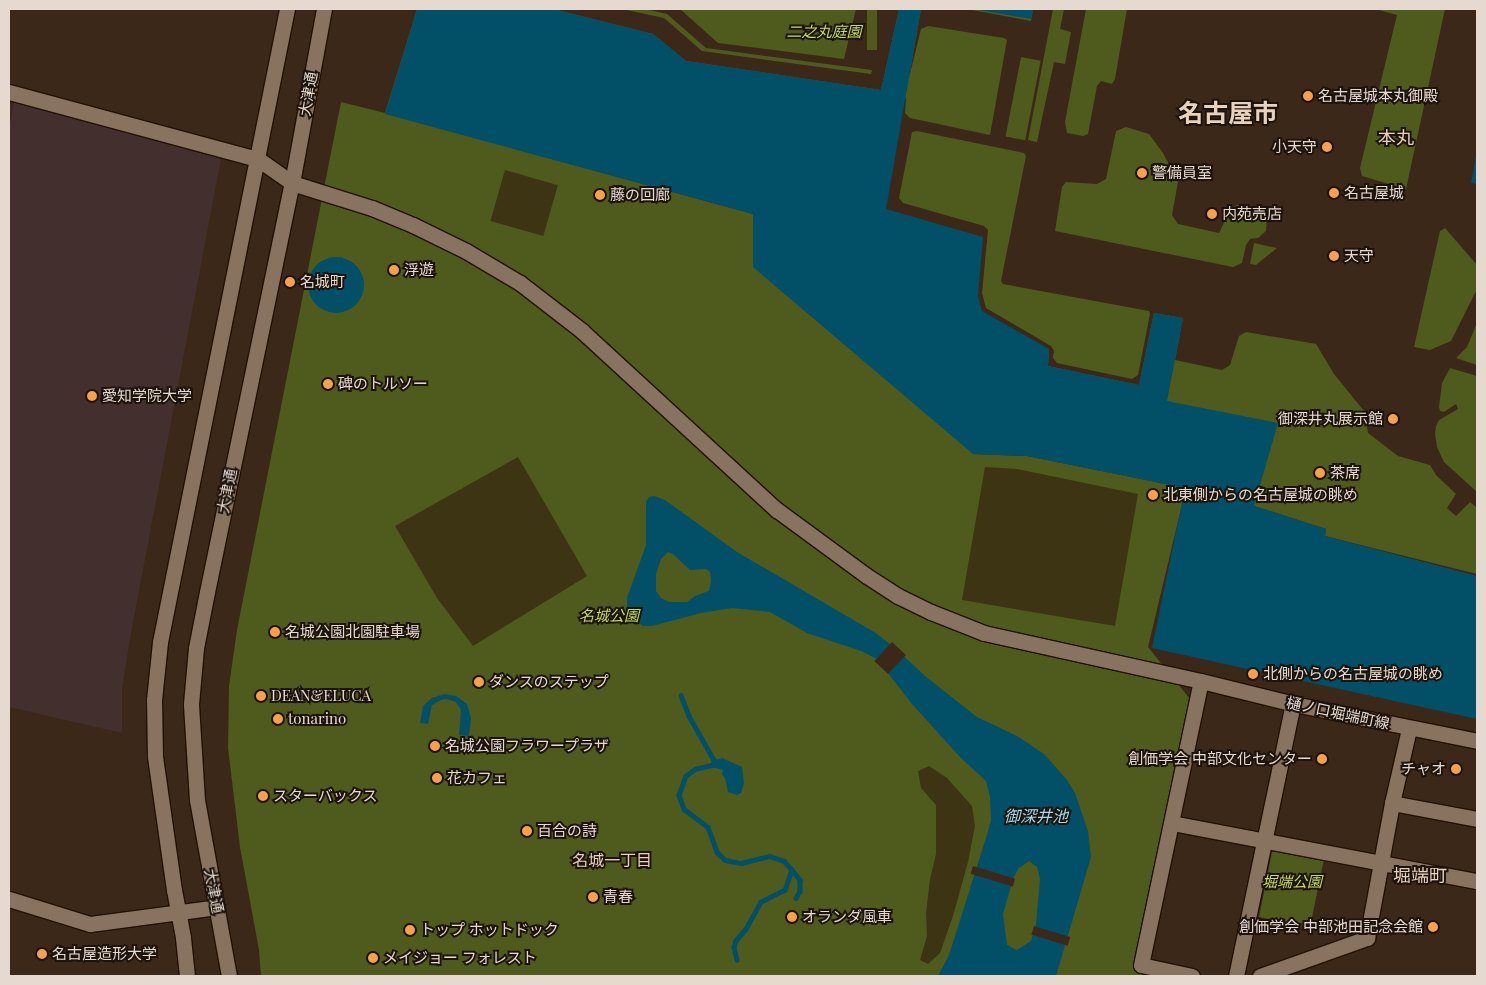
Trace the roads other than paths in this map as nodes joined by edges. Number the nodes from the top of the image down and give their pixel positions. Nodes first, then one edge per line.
1 (287, 9) edge
2 (324, 9) edge
3 (9, 92) edge
4 (258, 159) junction
5 (292, 183) junction
6 (1200, 681) junction
7 (1293, 704) junction
8 (1409, 729) junction
9 (1477, 741) edge
10 (1392, 803) junction
11 (1477, 819) edge
12 (1172, 823) junction
13 (1264, 842) junction
14 (1382, 864) junction
15 (1477, 882) edge
16 (9, 899) edge
17 (217, 907) junction
18 (178, 912) junction
19 (187, 976) edge
20 (228, 976) edge
21 (1192, 976) edge
22 (1236, 976) edge
23 (1260, 976) edge

1 - 4 street
2 - 5 street, 大津通
3 - 4 street
4 - 5 street, 樋ノ口堀端町線
4 - 18 street
5 - 6 street, 樋ノ口堀端町線
5 - 17 street, 大津通
6 - 7 street, 樋ノ口堀端町線
6 - 12 street
7 - 8 street, 樋ノ口堀端町線
7 - 13 street
8 - 9 street, 樋ノ口堀端町線
8 - 10 street
10 - 11 street
10 - 14 street
12 - 13 street
12 - 21 street
13 - 14 street
13 - 22 street
14 - 15 street
14 - 23 street
16 - 18 street
17 - 18 street
17 - 20 street, 大津通
18 - 19 street

